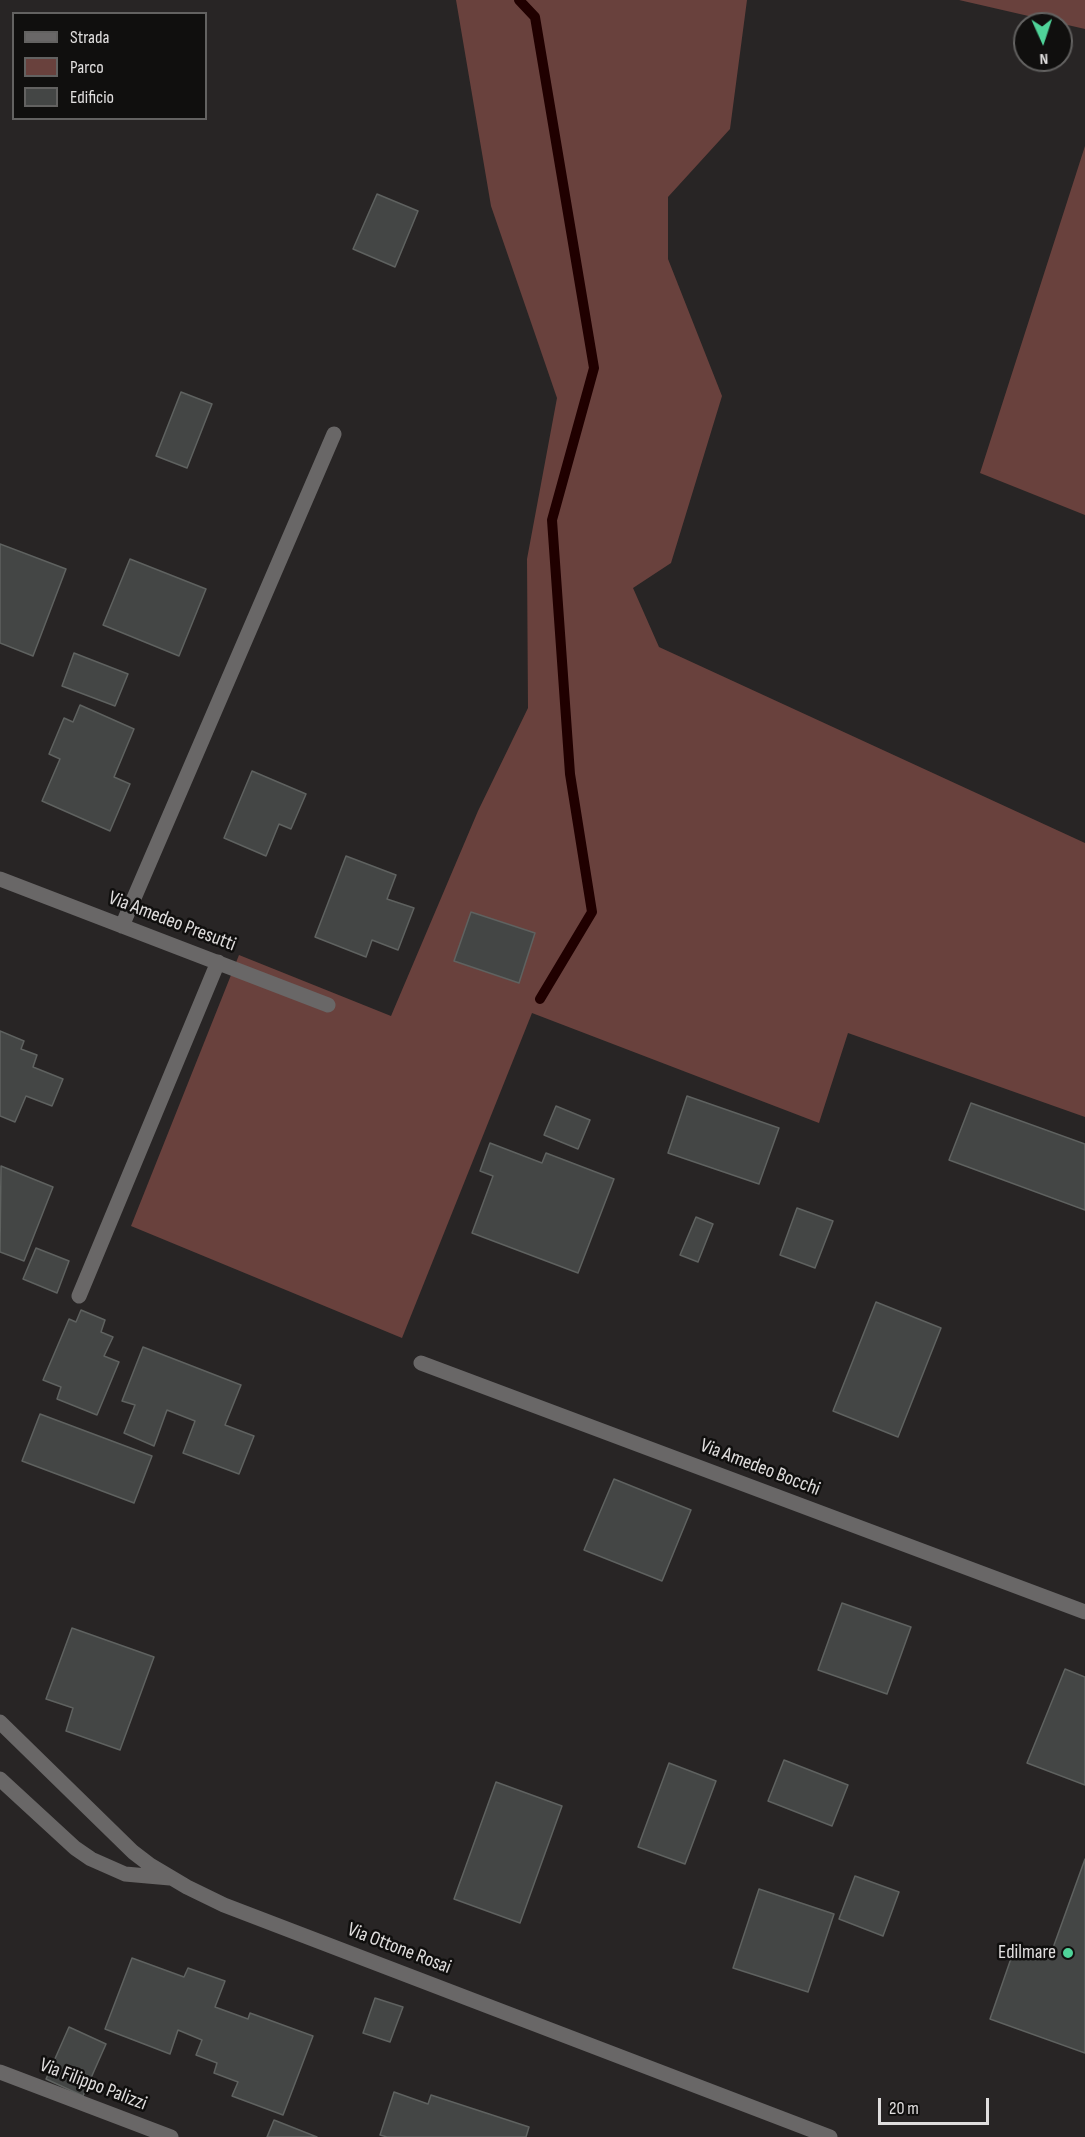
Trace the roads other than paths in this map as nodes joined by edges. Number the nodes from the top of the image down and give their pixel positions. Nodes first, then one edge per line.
1 (334, 435) dead end
2 (0, 879) edge
3 (122, 926) junction
4 (218, 962) junction
5 (328, 1005) dead end
6 (79, 1296) dead end
7 (421, 1363) dead end
8 (1085, 1612) edge
9 (0, 1722) edge
10 (0, 1779) edge
11 (170, 1878) junction
12 (0, 2072) edge
13 (171, 2137) edge
14 (831, 2137) edge

1 - 3 street
2 - 3 street, Via Amedeo Presutti
3 - 4 street, Via Amedeo Presutti
4 - 5 street, Via Amedeo Presutti
4 - 6 street
7 - 8 street, Via Amedeo Bocchi
9 - 11 street, Via Ottone Rosai
10 - 11 street
11 - 14 street, Via Ottone Rosai
12 - 13 street, Via Filippo Palizzi

